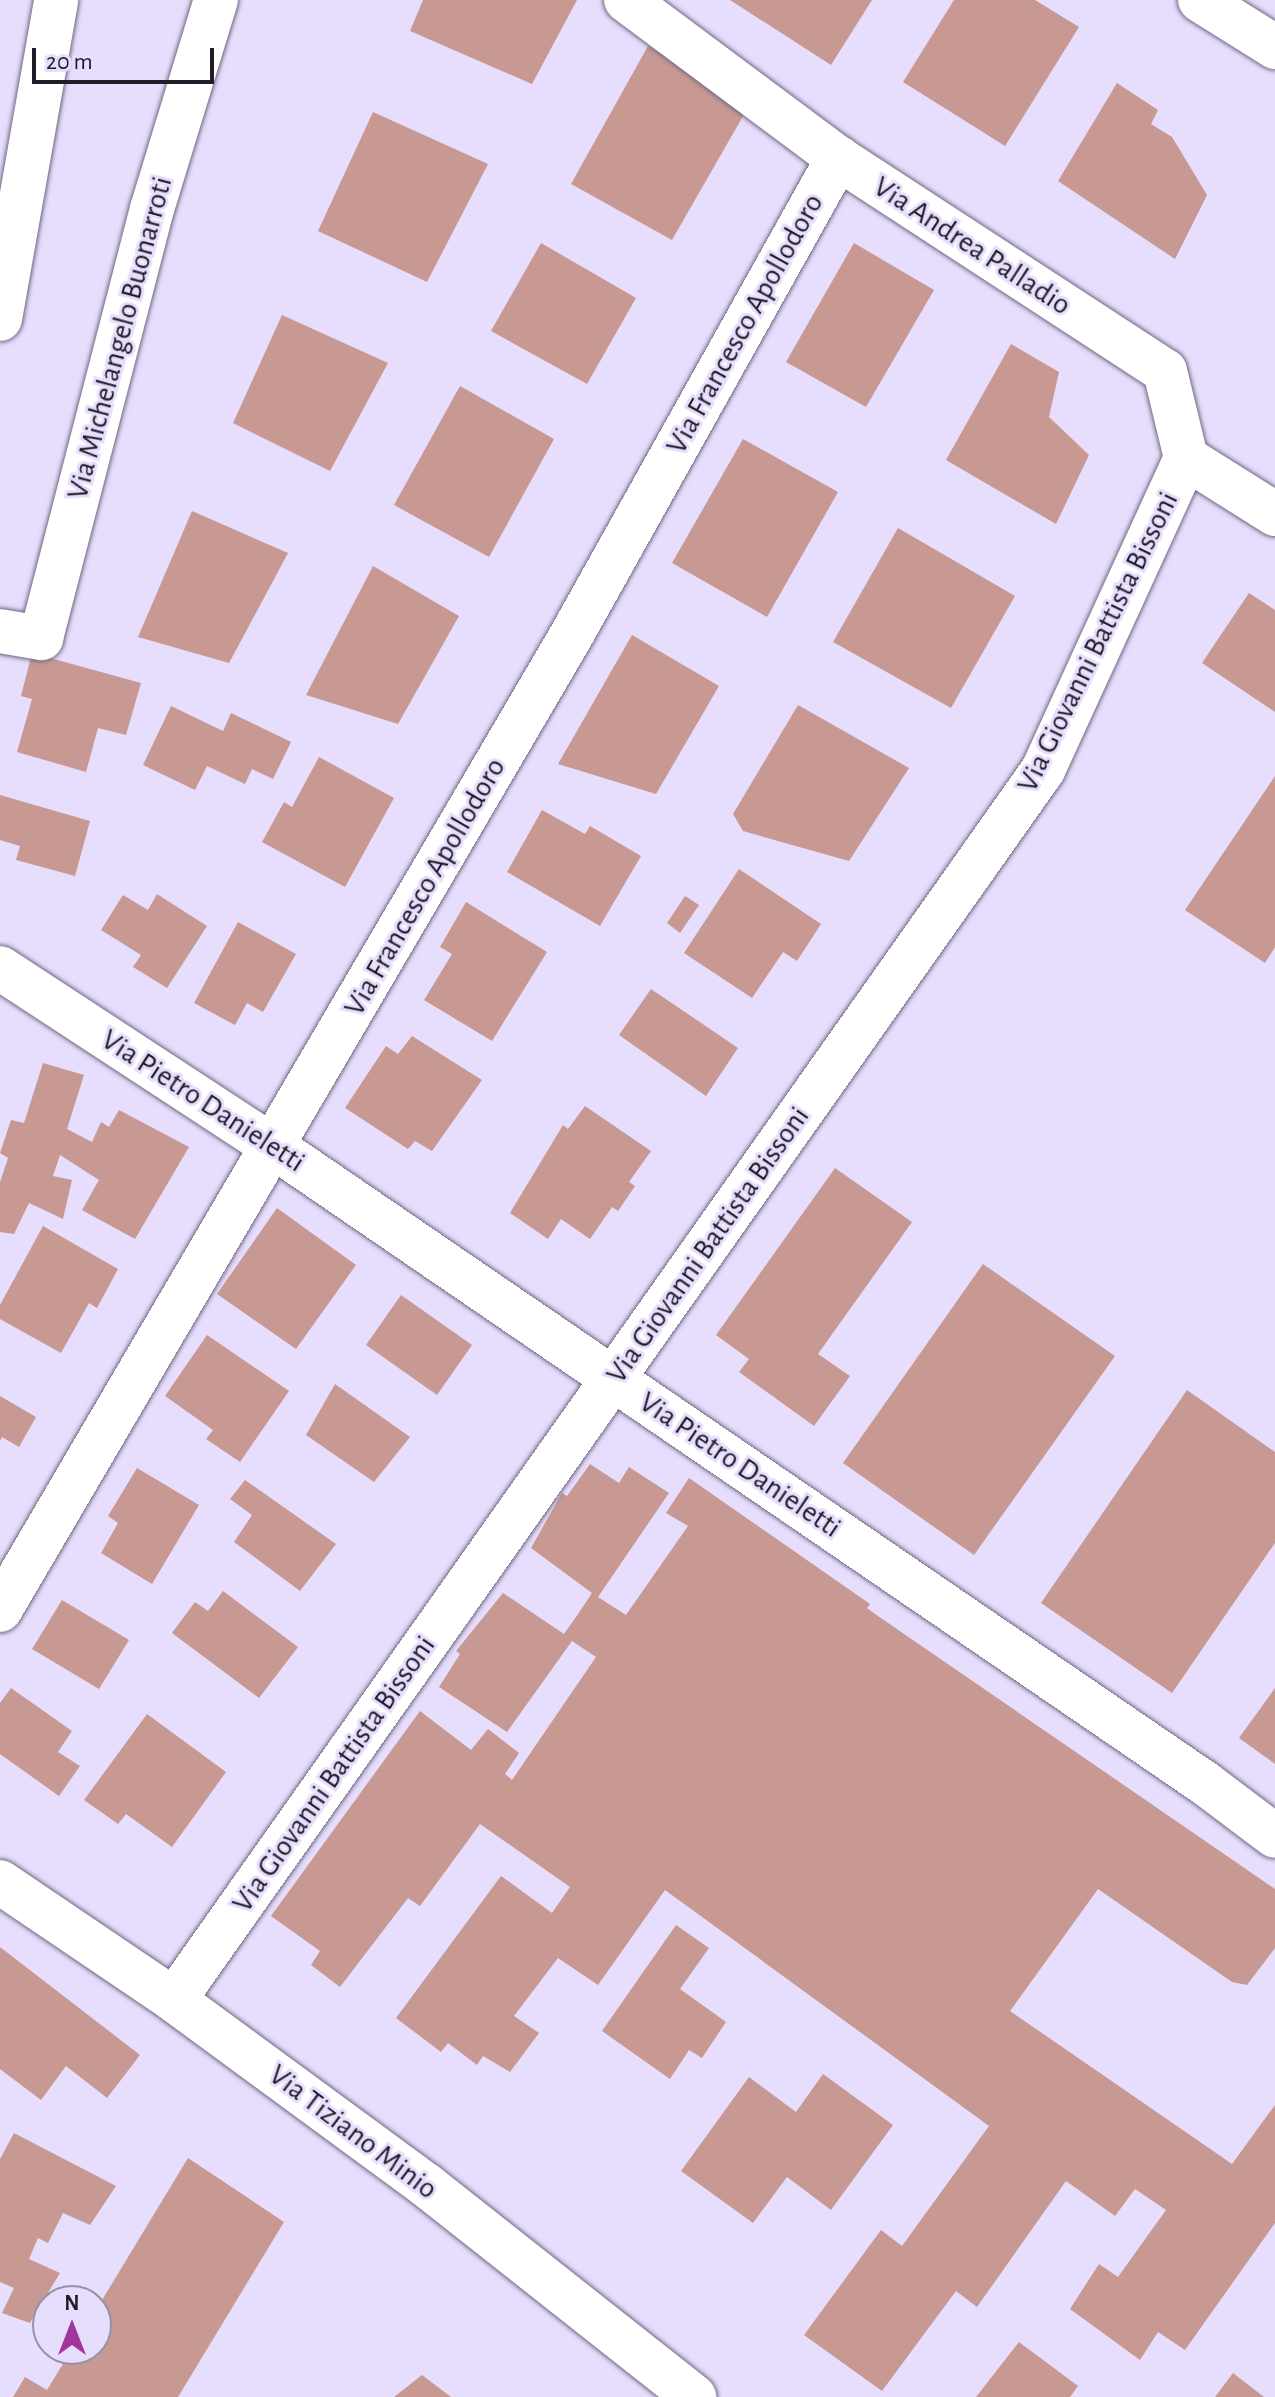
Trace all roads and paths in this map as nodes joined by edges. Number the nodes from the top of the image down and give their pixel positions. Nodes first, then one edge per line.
1 (56, 0) edge
2 (216, 0) edge
3 (626, 0) edge
4 (1200, 0) edge
5 (1275, 47) edge
6 (838, 158) junction
7 (7, 240) edge
8 (0, 319) edge
9 (1186, 458) junction
10 (1275, 514) edge
11 (0, 631) edge
12 (0, 968) edge
13 (274, 1147) junction
14 (614, 1379) junction
15 (0, 1610) edge
16 (1275, 1836) edge
17 (0, 1882) edge
18 (174, 2000) junction
19 (694, 2397) edge

1 - 7 street
2 - 11 street, Via Michelangelo Buonarroti
3 - 6 street, Via Andrea Palladio
4 - 5 street
6 - 9 street, Via Andrea Palladio
6 - 13 street, Via Francesco Apollodoro
7 - 8 street
9 - 10 street
9 - 14 street, Via Giovanni Battista Bissoni
12 - 13 street, Via Pietro Danieletti
13 - 14 street, Via Pietro Danieletti
13 - 15 street, Via Francesco Apollodoro
14 - 16 street, Via Pietro Danieletti
14 - 18 street, Via Giovanni Battista Bissoni
17 - 18 street, Via Tiziano Minio
18 - 19 street, Via Tiziano Minio

